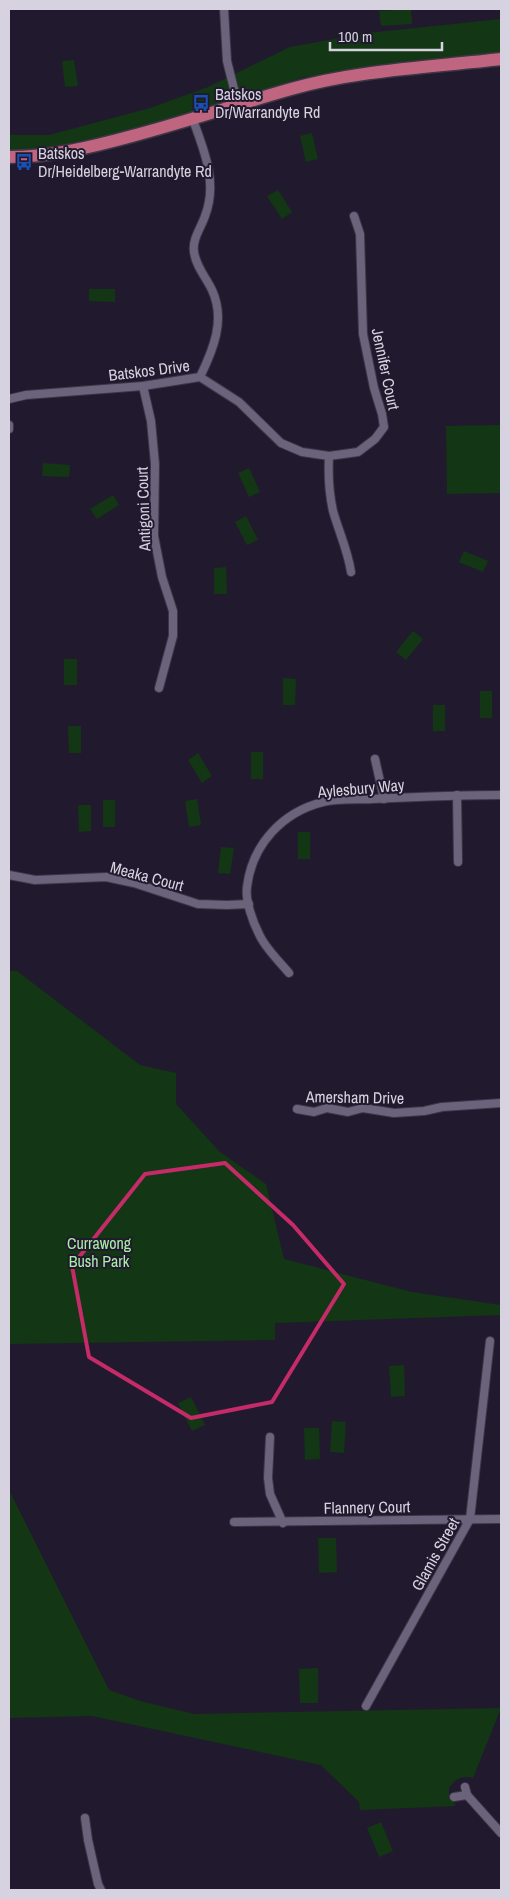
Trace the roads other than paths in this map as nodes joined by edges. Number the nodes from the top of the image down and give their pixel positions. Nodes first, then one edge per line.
1 (224, 9) edge
2 (501, 59) edge
3 (238, 105) junction
4 (193, 120) junction
5 (9, 158) edge
6 (354, 216) dead end
7 (200, 377) junction
8 (143, 386) junction
9 (9, 399) edge
10 (9, 425) edge
11 (9, 429) edge
12 (329, 456) junction
13 (351, 572) dead end
14 (159, 688) dead end
15 (375, 760) dead end
16 (456, 795) junction
17 (501, 795) edge
18 (384, 799) junction
19 (458, 862) dead end
20 (9, 875) edge
21 (249, 904) junction
22 (289, 974) dead end
23 (501, 1103) edge
24 (297, 1109) dead end
25 (490, 1341) dead end
26 (270, 1437) dead end
27 (470, 1519) junction
28 (501, 1519) edge
29 (234, 1522) dead end
30 (282, 1523) junction
31 (366, 1706) dead end
32 (454, 1797) dead end
33 (85, 1818) dead end
34 (501, 1833) edge
35 (101, 1890) edge

1 - 3 street
2 - 3 main road
3 - 4 main road
4 - 5 main road
4 - 7 street, Batskos Drive
6 - 12 street, Jennifer Court
7 - 8 street, Batskos Drive
7 - 12 street, Jennifer Court
8 - 9 street, Batskos Drive
8 - 14 street, Antigoni Court
10 - 11 street
12 - 13 street
15 - 18 street
16 - 17 street, Aylesbury Way
16 - 18 street, Aylesbury Way
16 - 19 street
18 - 21 street, Aylesbury Way
20 - 21 street, Meaka Court
21 - 22 street, Aylesbury Way
23 - 24 street, Amersham Drive
25 - 27 street, Glamis Street
26 - 30 street
27 - 28 street, Flannery Court
27 - 30 street, Flannery Court
27 - 31 street, Glamis Street
29 - 30 street, Flannery Court
32 - 34 street
33 - 35 street

